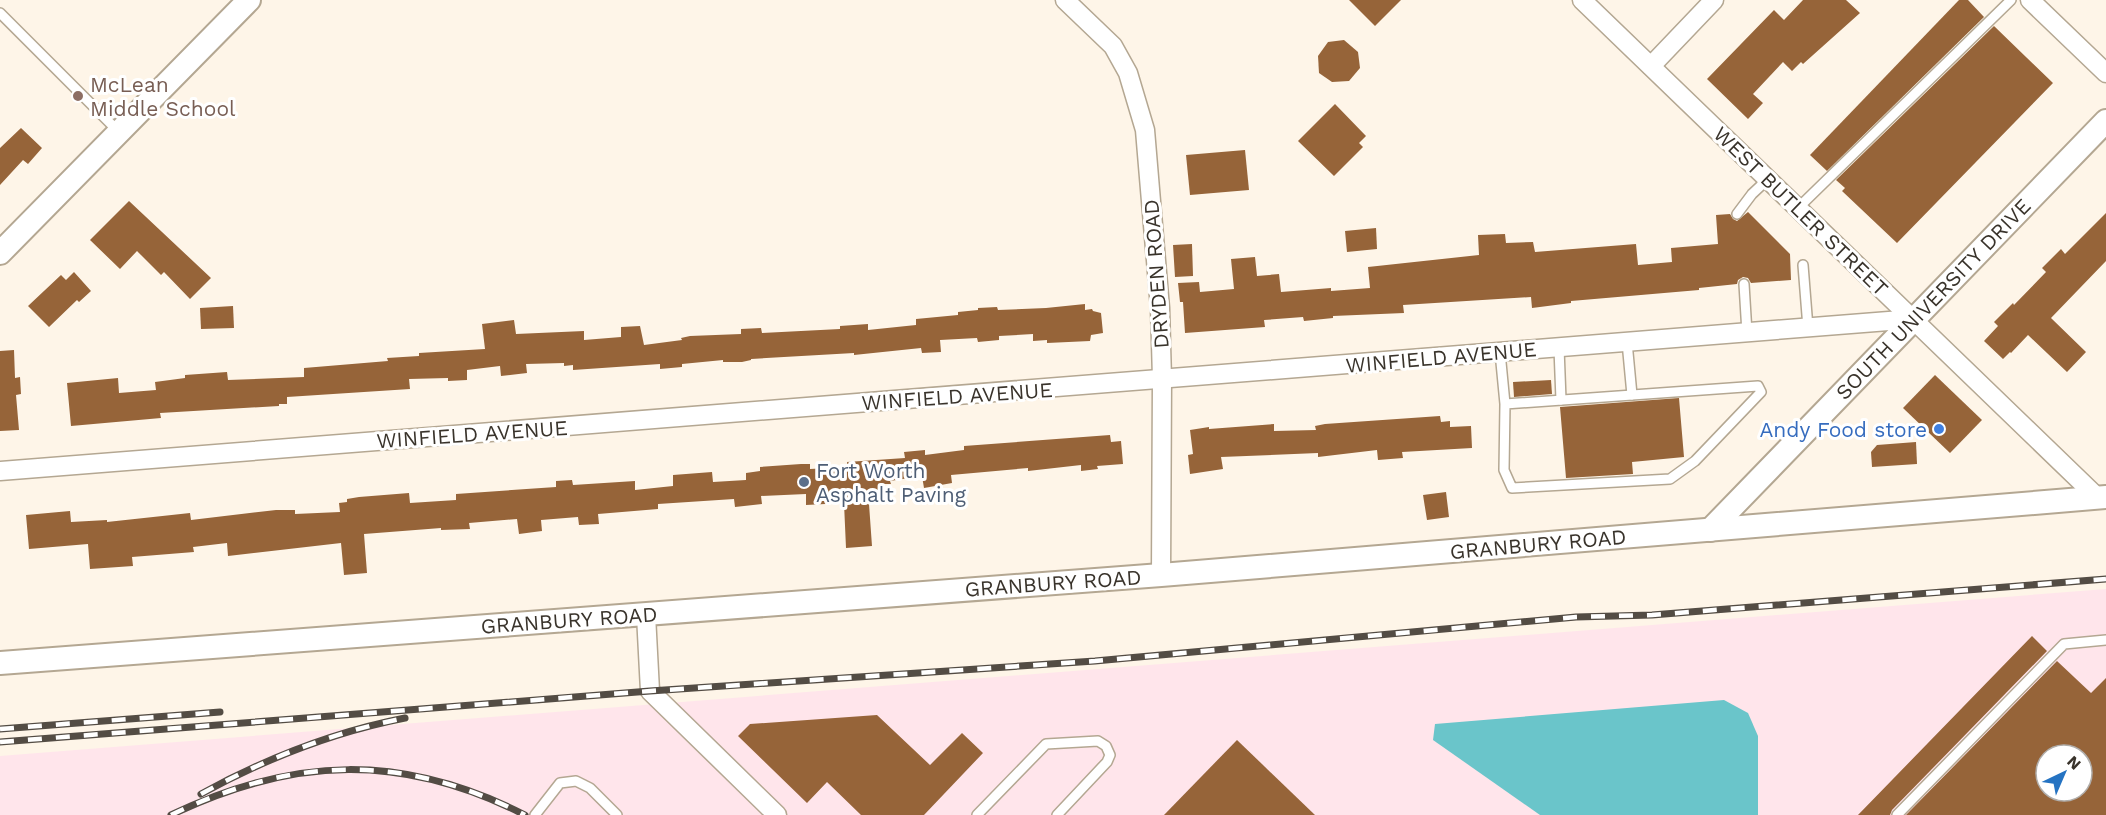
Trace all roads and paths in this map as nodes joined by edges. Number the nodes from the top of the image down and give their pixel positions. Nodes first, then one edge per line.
1 (249, 0) edge
2 (1065, 0) edge
3 (1582, 0) edge
4 (1714, 0) edge
5 (2011, 0) edge
6 (2030, 0) edge
7 (0, 13) edge
8 (1651, 66) junction
9 (2106, 73) edge
10 (2106, 121) edge
11 (119, 132) junction
12 (1768, 179) junction
13 (1798, 208) junction
14 (1737, 213) dead end
15 (0, 253) edge
16 (1803, 265) dead end
17 (1744, 284) dead end
18 (1914, 319) junction
19 (1808, 328) junction
20 (1747, 333) junction
21 (1627, 342) junction
22 (1559, 348) junction
23 (1500, 352) junction
24 (1162, 379) junction
25 (1632, 395) junction
26 (1561, 400) junction
27 (1505, 404) junction
28 (0, 471) edge
29 (2102, 498) edge
30 (1710, 530) junction
31 (1161, 575) junction
32 (646, 615) junction
33 (2106, 640) edge
34 (0, 663) edge
35 (535, 815) edge
36 (617, 815) edge
37 (777, 815) edge
38 (977, 815) edge
39 (1056, 815) edge
40 (1898, 815) edge

1 - 11 street
2 - 24 street, DRYDEN ROAD
3 - 8 street, WEST BUTLER STREET
4 - 8 street
5 - 13 lane
6 - 9 street
7 - 11 lane
8 - 12 street, WEST BUTLER STREET
10 - 18 street, SOUTH UNIVERSITY DRIVE
11 - 15 street
12 - 13 street, WEST BUTLER STREET
12 - 14 lane
13 - 18 street, WEST BUTLER STREET
16 - 19 lane
17 - 20 lane
18 - 19 street, WINFIELD AVENUE
18 - 29 street, WEST BUTLER STREET
18 - 30 street, SOUTH UNIVERSITY DRIVE
19 - 20 street, WINFIELD AVENUE
20 - 21 street, WINFIELD AVENUE
21 - 22 street, WINFIELD AVENUE
21 - 25 lane
22 - 23 street, WINFIELD AVENUE
22 - 26 lane
23 - 24 street, WINFIELD AVENUE
23 - 27 lane
24 - 28 street, WINFIELD AVENUE
24 - 31 street, DRYDEN ROAD
25 - 26 lane
25 - 27 lane
26 - 27 lane
29 - 30 street, GRANBURY ROAD
30 - 31 street, GRANBURY ROAD
31 - 32 street, GRANBURY ROAD
32 - 34 street, GRANBURY ROAD
32 - 37 street
33 - 40 lane
35 - 36 lane
38 - 39 lane

